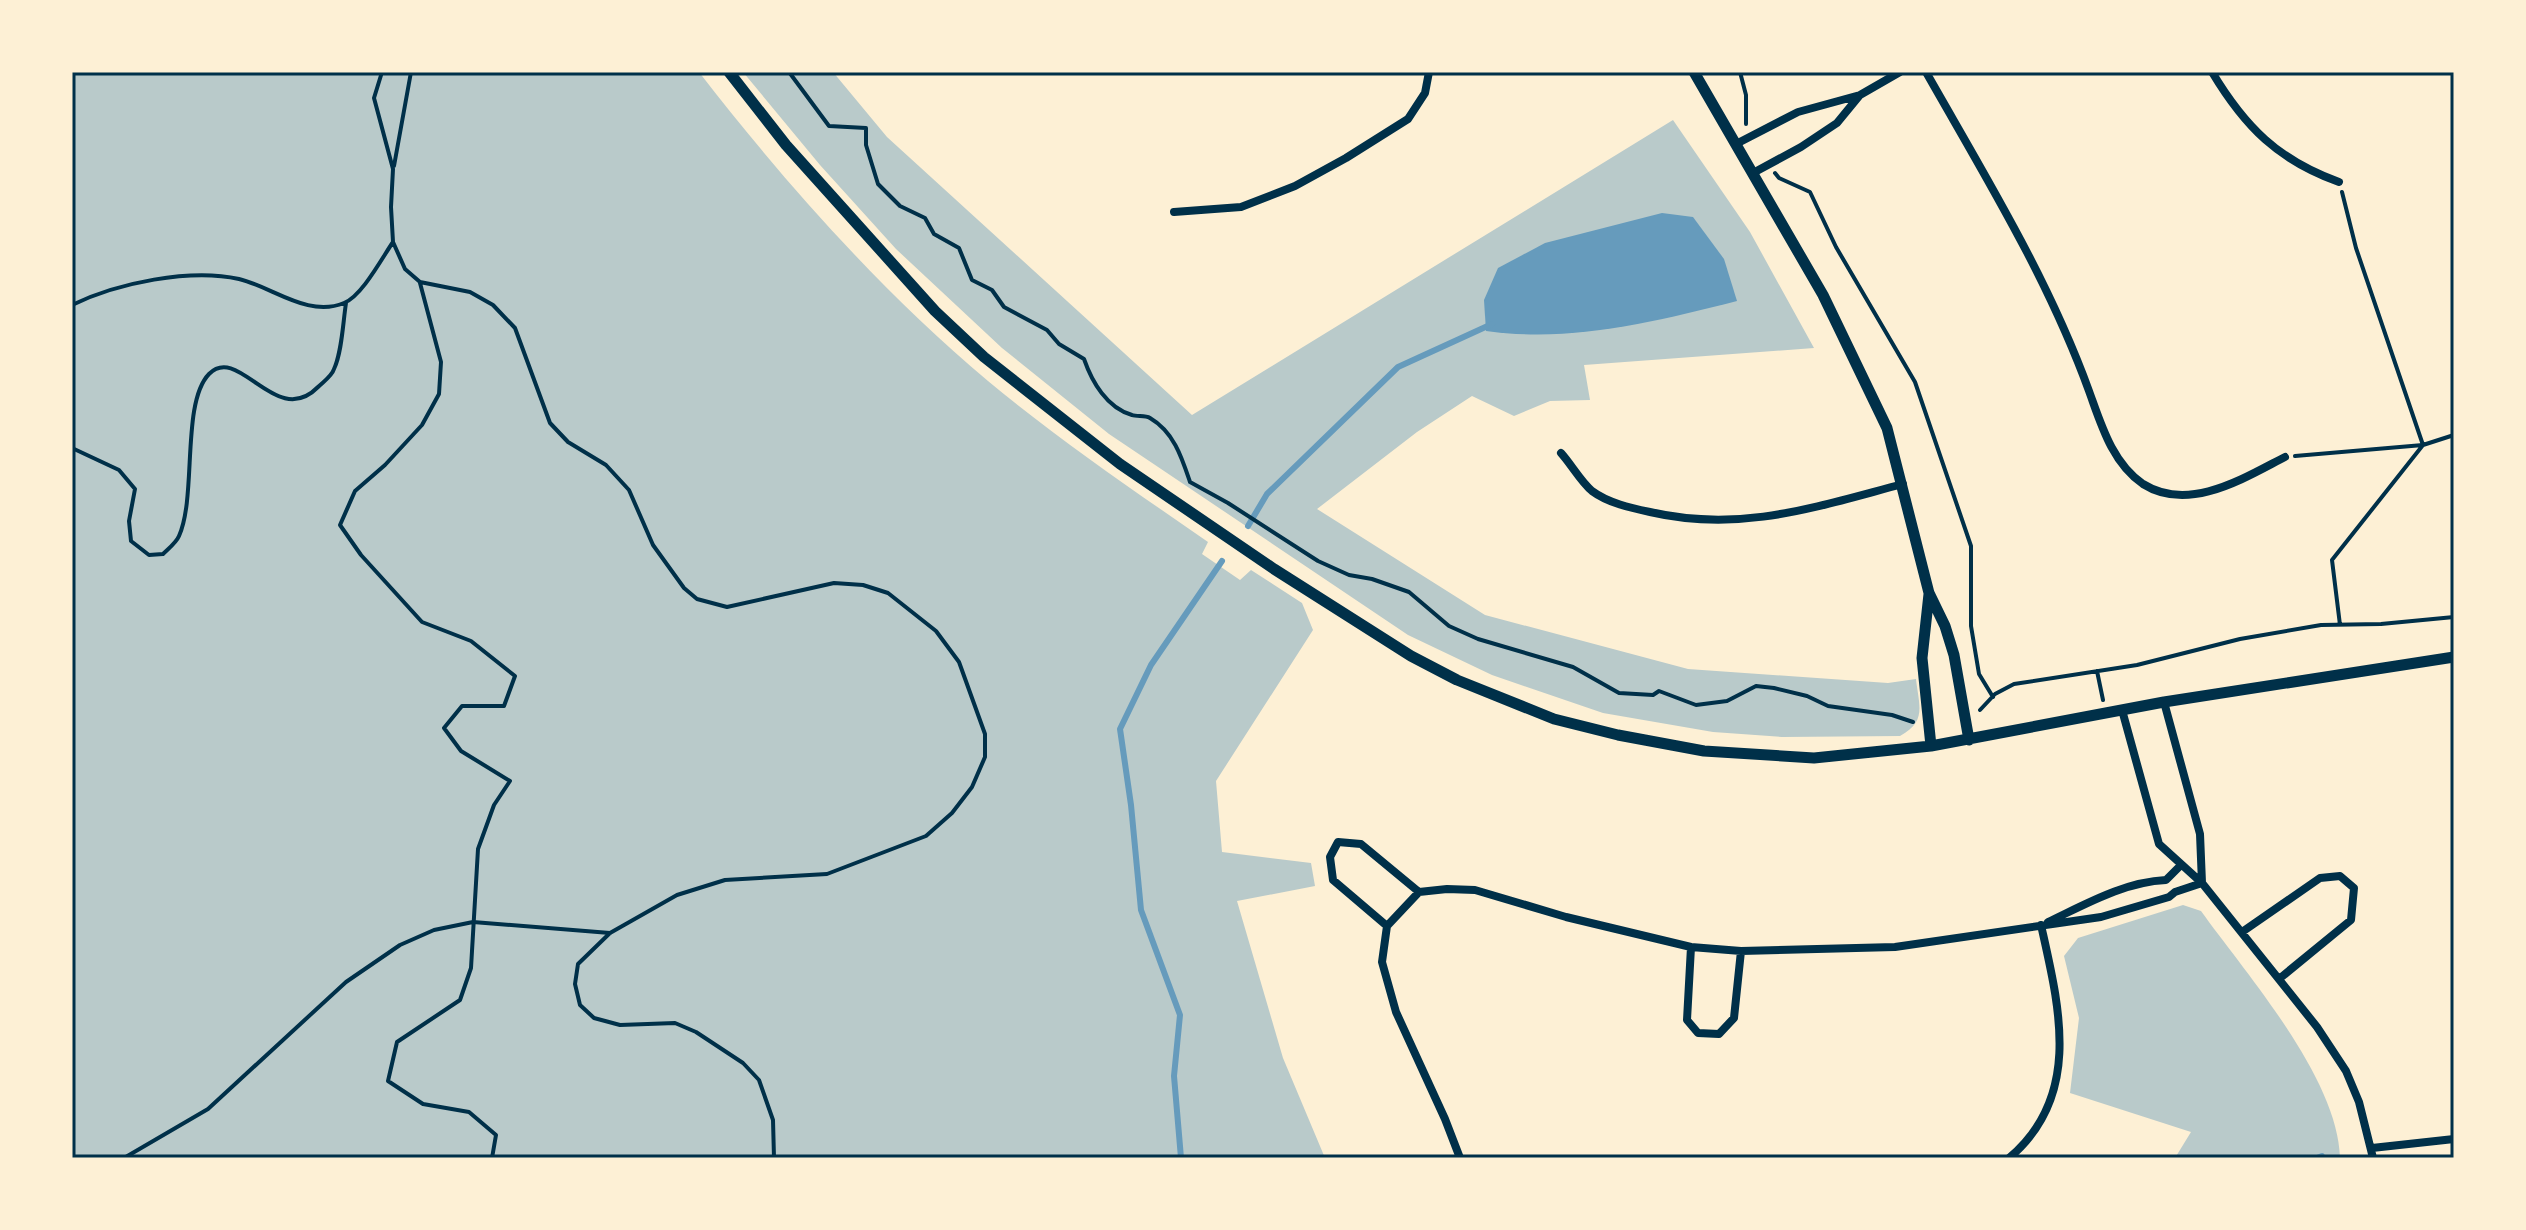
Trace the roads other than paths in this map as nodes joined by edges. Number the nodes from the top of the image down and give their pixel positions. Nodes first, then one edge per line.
1 (729, 72) edge
2 (1429, 72) edge
3 (1694, 72) edge
4 (1900, 72) edge
5 (1926, 72) edge
6 (2212, 72) edge
7 (1860, 95) junction
8 (1736, 144) junction
9 (1753, 173) junction
10 (2339, 182) road end
11 (1174, 212) dead end
12 (1561, 453) dead end
13 (2285, 457) road end
14 (1903, 484) junction
15 (1929, 593) junction
16 (2454, 657) edge
17 (2164, 702) junction
18 (2122, 710) junction
19 (1969, 740) junction
20 (1931, 746) junction
21 (2181, 865) junction
22 (2202, 883) junction
23 (1419, 892) junction
24 (2041, 925) junction
25 (1387, 926) junction
26 (2242, 932) junction
27 (1691, 947) junction
28 (1741, 951) junction
29 (2279, 979) junction
30 (2454, 1139) edge
31 (2372, 1148) junction
32 (1460, 1158) edge
33 (2009, 1158) edge
34 (2373, 1158) edge

1 - 20 street
2 - 11 street
3 - 8 street
4 - 7 street
5 - 13 street
6 - 10 street
7 - 8 street
7 - 9 street
8 - 9 street
9 - 14 street
12 - 14 street
14 - 15 street
15 - 19 street
15 - 20 street
16 - 17 street
17 - 18 street
17 - 22 street
18 - 19 street
18 - 21 street
19 - 20 street
21 - 22 street
21 - 24 street
22 - 24 street
22 - 26 street
23 - 25 street
23 - 25 street
23 - 27 street
24 - 28 street
24 - 33 street
25 - 32 street
26 - 29 street
26 - 29 street
27 - 28 street
27 - 28 street
29 - 31 street
30 - 31 street
31 - 34 street

